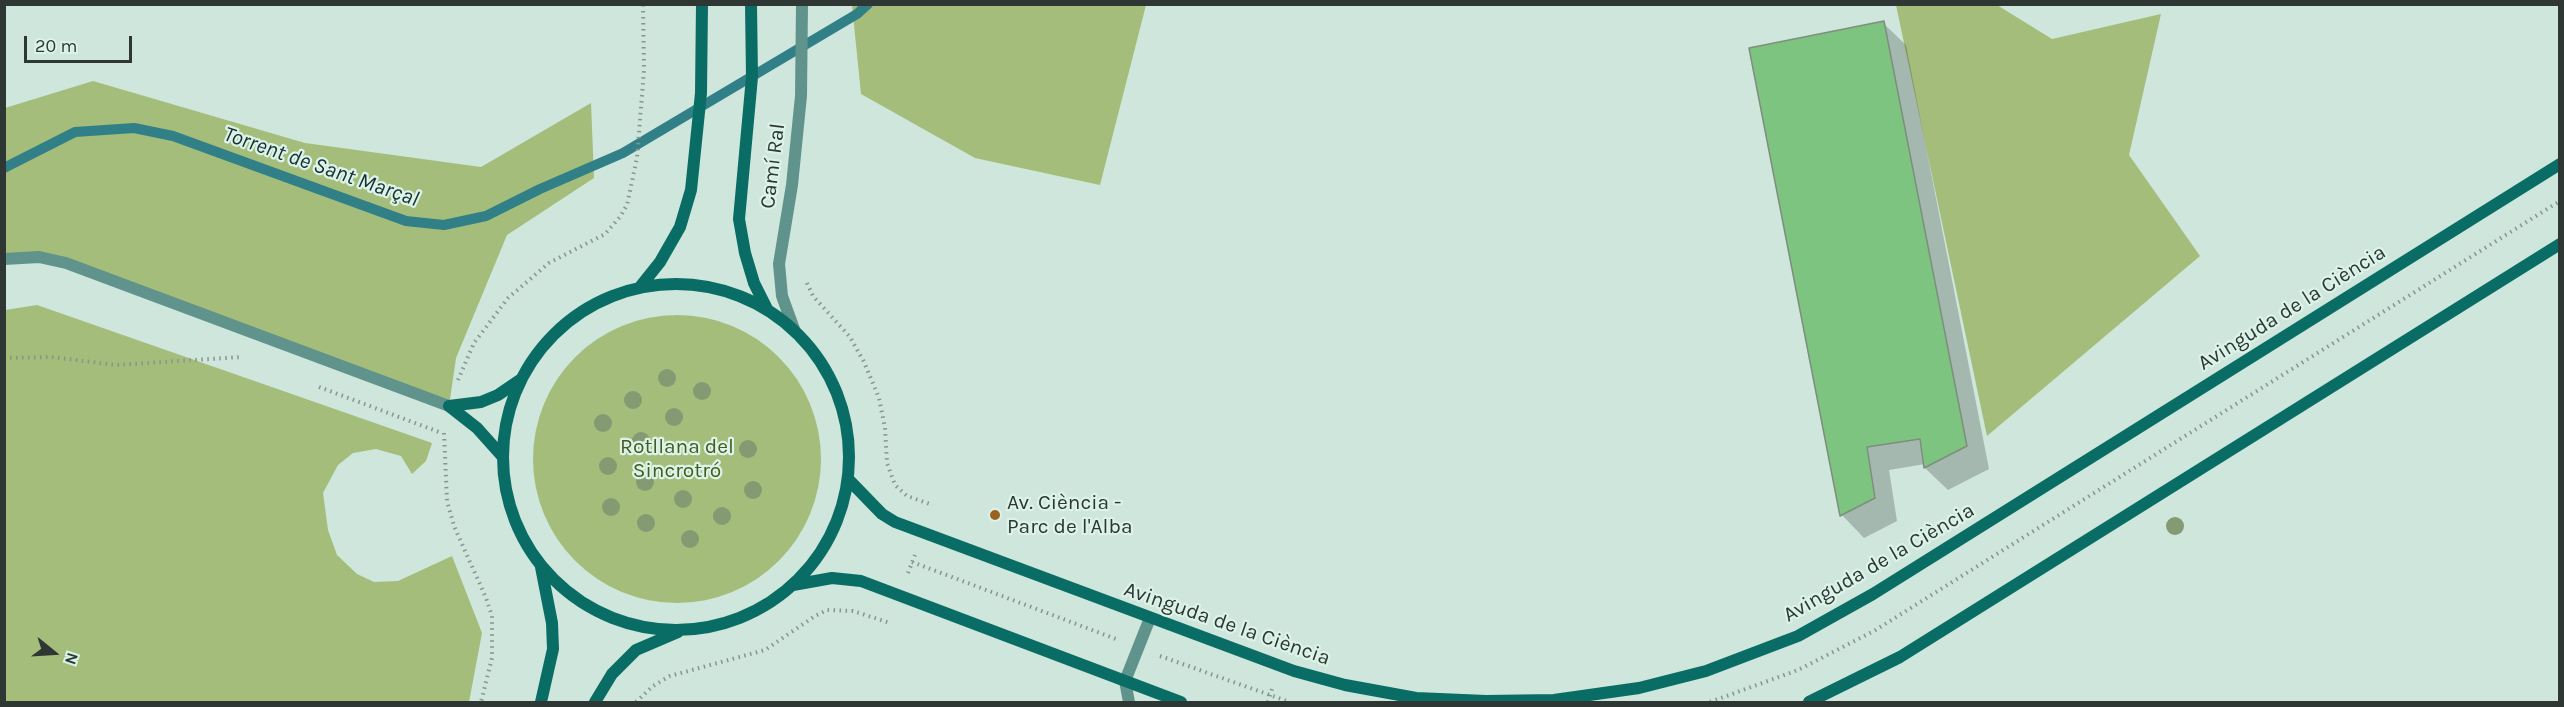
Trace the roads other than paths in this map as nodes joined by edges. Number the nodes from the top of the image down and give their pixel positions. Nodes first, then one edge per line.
1 (702, 4) edge
2 (752, 4) edge
3 (802, 4) edge
4 (2559, 164) edge
5 (2559, 244) edge
6 (4, 259) edge
7 (640, 287) junction
8 (767, 309) junction
9 (794, 329) junction
10 (522, 379) junction
11 (449, 406) junction
12 (503, 457) junction
13 (848, 479) junction
14 (541, 565) junction
15 (792, 586) junction
16 (1150, 618) junction
17 (682, 631) junction
18 (1125, 681) junction
19 (541, 702) edge
20 (595, 702) edge
21 (1129, 702) edge
22 (1181, 702) edge
23 (1809, 702) edge

1 - 7 street
2 - 8 street
3 - 9 street, Camí Ral
4 - 16 street, Avinguda de la Ciència
5 - 23 street
6 - 11 street
7 - 8 street
7 - 10 street
8 - 9 street
9 - 13 street
10 - 11 street
10 - 12 street
11 - 12 street
12 - 14 street
13 - 15 street
13 - 16 street, Avinguda de la Ciència
14 - 17 street
14 - 19 street
15 - 17 street
15 - 18 street
16 - 18 street
17 - 20 street
18 - 21 street
18 - 22 street

